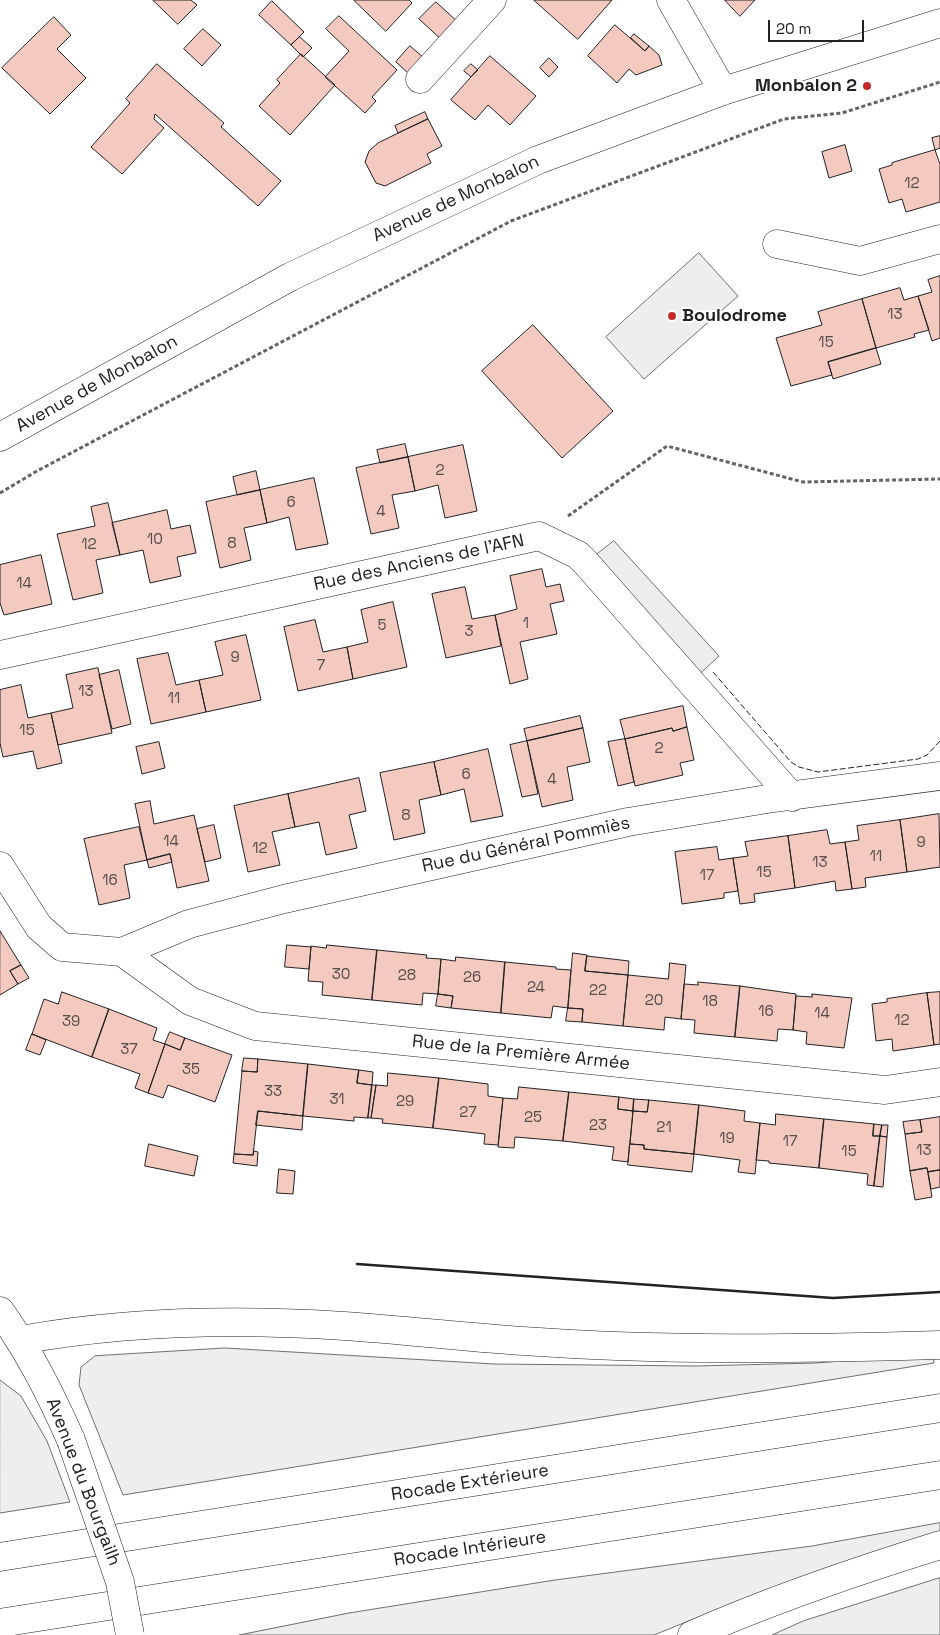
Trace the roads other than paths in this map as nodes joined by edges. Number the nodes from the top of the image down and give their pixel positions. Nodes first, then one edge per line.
1 (492, 0) edge
2 (671, 0) edge
3 (940, 23) edge
4 (420, 79) dead end
5 (723, 91) junction
6 (940, 239) edge
7 (777, 244) dead end
8 (0, 437) edge
9 (0, 655) edge
10 (938, 774) edge
11 (792, 796) junction
12 (0, 866) edge
13 (122, 952) junction
14 (940, 1082) edge
15 (0, 1310) edge
16 (10, 1342) edge
17 (940, 1345) edge
18 (940, 1408) edge
19 (940, 1475) edge
20 (940, 1544) edge
21 (0, 1557) edge
22 (0, 1623) edge
23 (130, 1635) edge
24 (692, 1635) edge

1 - 4 main road
2 - 5 main road
3 - 5 main road, Avenue de Monbalon
5 - 8 main road, Avenue de Monbalon
6 - 7 main road
9 - 11 main road, Rue des Anciens de l'AFN
10 - 11 main road, Rue du Général Pommiès
11 - 13 main road, Rue du Général Pommiès
12 - 13 main road
13 - 14 main road, Rue de la Première Armée
15 - 16 main road, Avenue du Bourgailh
16 - 17 main road
16 - 23 main road, Avenue du Bourgailh, bridge
18 - 21 main road, Rocade Extérieure
19 - 22 main road, Rocade Intérieure
20 - 24 main road

